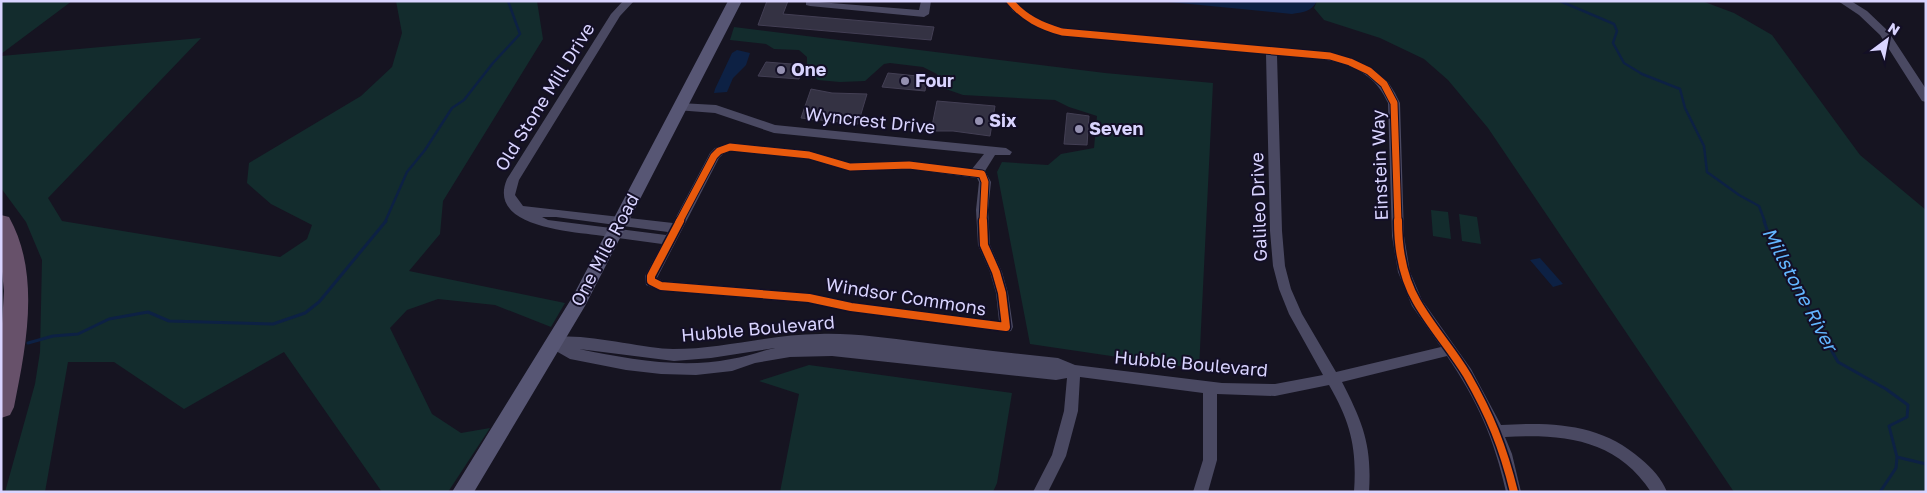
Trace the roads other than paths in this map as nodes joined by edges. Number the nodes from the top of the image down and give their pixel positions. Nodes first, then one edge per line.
1 (629, 1) edge
2 (735, 1) edge
3 (811, 1) edge
4 (926, 1) edge
5 (1010, 1) edge
6 (1843, 1) edge
7 (1271, 51) junction
8 (1926, 98) edge
9 (680, 107) junction
10 (992, 151) junction
11 (1006, 152) dead end
12 (976, 172) junction
13 (1, 223) edge
14 (618, 227) junction
15 (672, 234) junction
16 (554, 343) junction
17 (1451, 350) junction
18 (1074, 371) junction
19 (1333, 379) junction
20 (1210, 388) junction
21 (1, 407) edge
22 (1497, 431) junction
23 (462, 492) edge
24 (1040, 492) edge
25 (1200, 492) edge
26 (1361, 492) edge
27 (1514, 492) edge
28 (1660, 492) edge

1 - 14 street, Old Stone Mill Drive
2 - 9 street, One Mile Road
3 - 4 street
5 - 7 street, Einstein Way
6 - 8 street
7 - 17 street, Einstein Way
7 - 19 street, Galileo Drive
9 - 10 street, Wyncrest Drive
9 - 14 street, One Mile Road
10 - 11 street, Wyncrest Drive
10 - 12 street
12 - 15 street, Windsor Commons
12 - 15 street, Windsor Commons
13 - 21 highway
14 - 15 street
14 - 16 street, One Mile Road
16 - 18 street, Hubble Boulevard
16 - 18 street, Hubble Boulevard
16 - 23 street, One Mile Road
17 - 19 street, Hubble Boulevard
17 - 22 street, Einstein Way
18 - 20 street, Hubble Boulevard
18 - 24 street
19 - 20 street, Hubble Boulevard
19 - 26 street, Galileo Drive
20 - 25 street
22 - 27 street, Einstein Way
22 - 28 street

